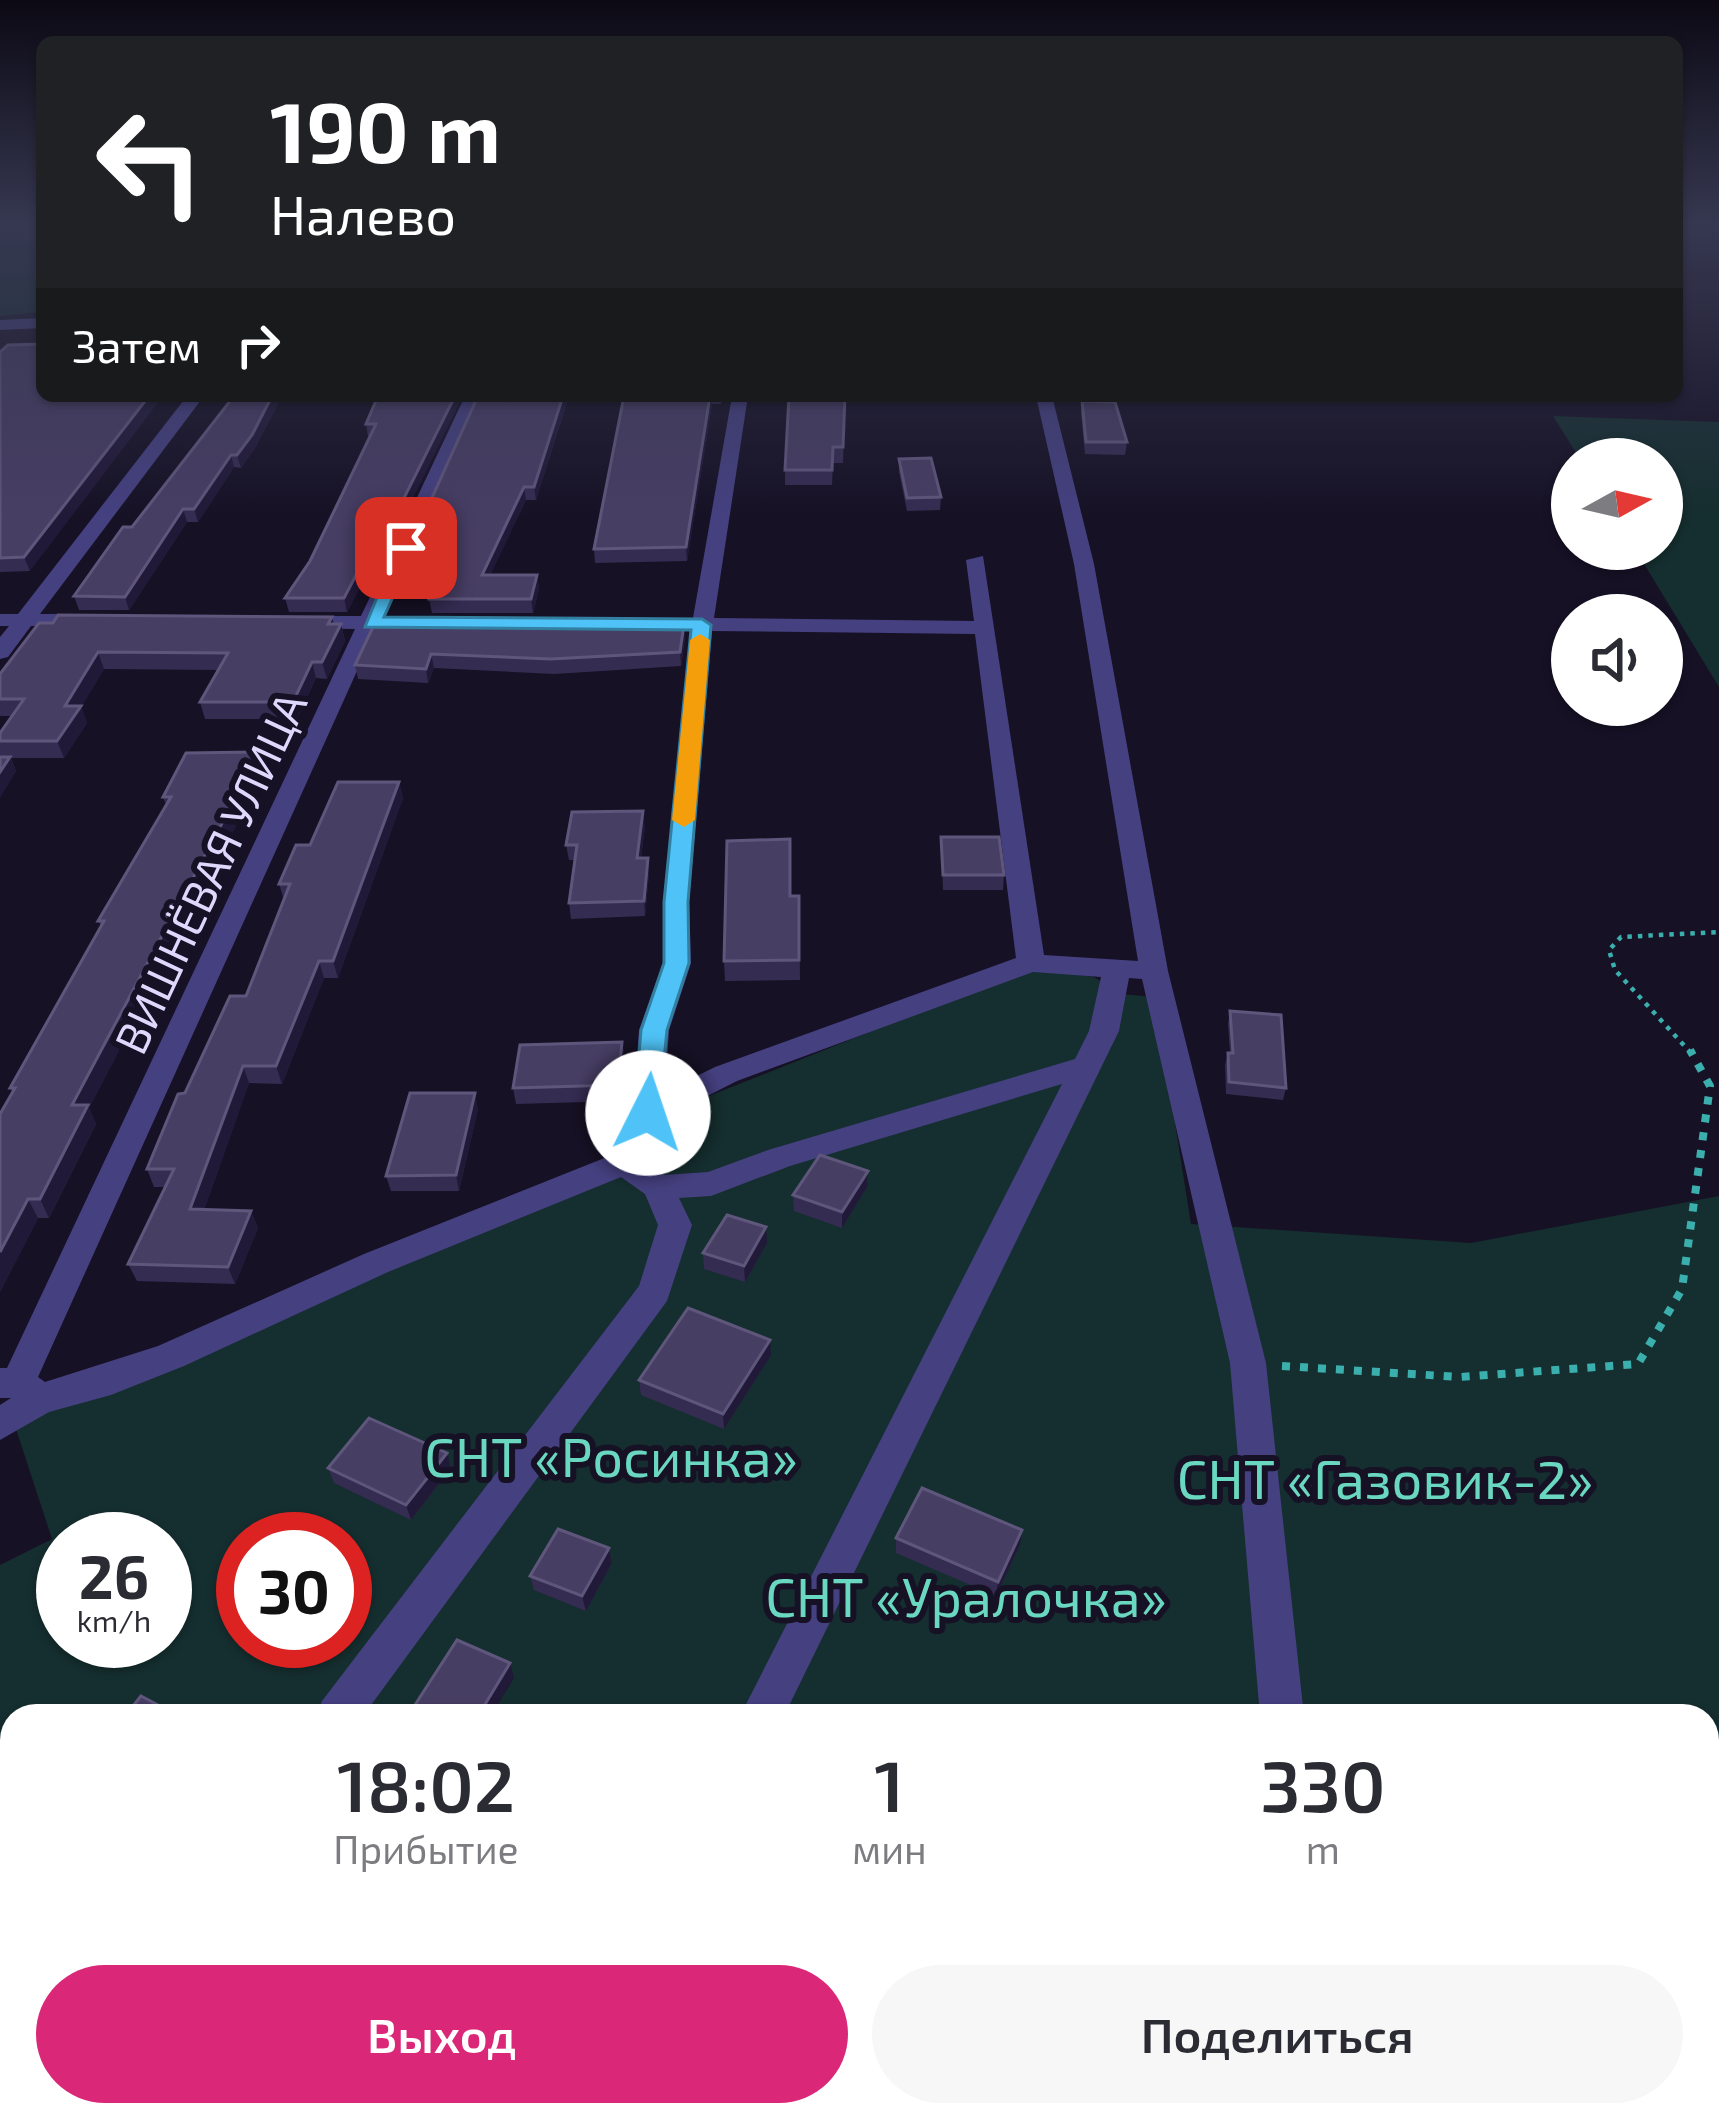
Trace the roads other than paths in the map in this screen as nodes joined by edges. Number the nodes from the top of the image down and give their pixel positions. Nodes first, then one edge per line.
1 (36, 322) edge
2 (0, 325) edge
3 (191, 402) edge
4 (470, 402) edge
5 (739, 402) edge
6 (1045, 402) edge
7 (976, 560) dead end
8 (0, 620) edge
9 (25, 620) junction
10 (118, 621) edge
11 (280, 622) edge
12 (372, 623) junction
13 (490, 624) edge
14 (631, 624) edge
15 (702, 625) junction
16 (986, 628) junction
17 (0, 652) edge
18 (1031, 963) junction
19 (1117, 968) junction
20 (1154, 971) junction
21 (1084, 1067) junction
22 (648, 1113) junction
23 (624, 1163) junction
24 (658, 1186) junction
25 (19, 1388) edge
26 (0, 1424) edge
27 (346, 1704) edge
28 (768, 1704) edge
29 (1281, 1704) edge

1 - 2 street
3 - 9 street
4 - 12 street, ВИШНЁВАЯ УЛИЦА
5 - 15 street
6 - 20 street
7 - 16 street
8 - 9 street
9 - 10 street
9 - 17 street
11 - 12 street
12 - 13 street
12 - 25 street, ВИШНЁВАЯ УЛИЦА
14 - 15 street
15 - 16 street
15 - 22 street
16 - 18 street
18 - 19 street
18 - 22 street
19 - 20 street
19 - 21 street
20 - 29 street
21 - 24 street
21 - 28 street
22 - 23 street
23 - 24 street
23 - 25 street
24 - 27 street
25 - 26 street

